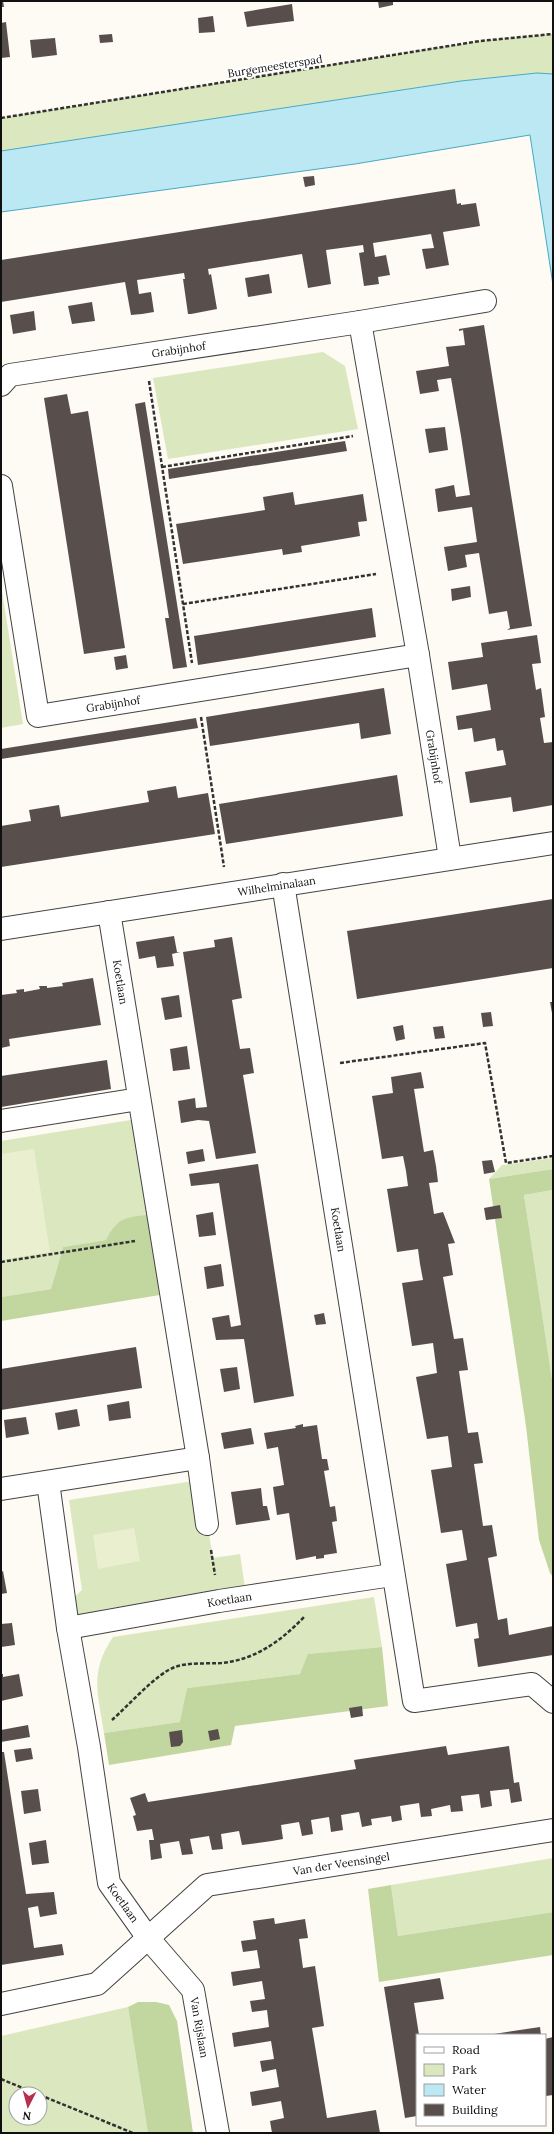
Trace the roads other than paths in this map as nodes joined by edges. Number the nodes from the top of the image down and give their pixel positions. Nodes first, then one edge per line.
1 (485, 301) dead end
2 (360, 322) junction
3 (1, 385) edge
4 (1, 486) edge
5 (418, 655) junction
6 (553, 843) edge
7 (450, 858) junction
8 (283, 884) junction
9 (109, 912) junction
10 (1, 929) edge
11 (140, 1099) junction
12 (1, 1121) edge
13 (198, 1458) junction
14 (48, 1482) junction
15 (1, 1489) edge
16 (207, 1524) road end
17 (392, 1575) junction
18 (68, 1628) junction
19 (553, 1702) edge
20 (553, 1830) edge
21 (148, 1938) junction
22 (1, 2004) edge
23 (218, 2133) edge

1 - 2 street, Grabijnhof
2 - 3 street, Grabijnhof
2 - 5 street, Grabijnhof
4 - 5 street, Grabijnhof
5 - 7 street, Grabijnhof
6 - 7 street, Wilhelminalaan
7 - 8 street, Wilhelminalaan
8 - 9 street, Wilhelminalaan
8 - 17 street, Koetlaan
9 - 10 street, Wilhelminalaan
9 - 11 street, Koetlaan
11 - 12 street
11 - 13 street, Koetlaan
13 - 14 street
13 - 16 street, Koetlaan
14 - 15 street
14 - 18 street, Koetlaan
17 - 18 street, Koetlaan
17 - 19 street, Koetlaan
18 - 21 street, Koetlaan
20 - 21 street, Van der Veensingel
21 - 22 street, Van der Veensingel
21 - 23 street, Van Rijslaan

